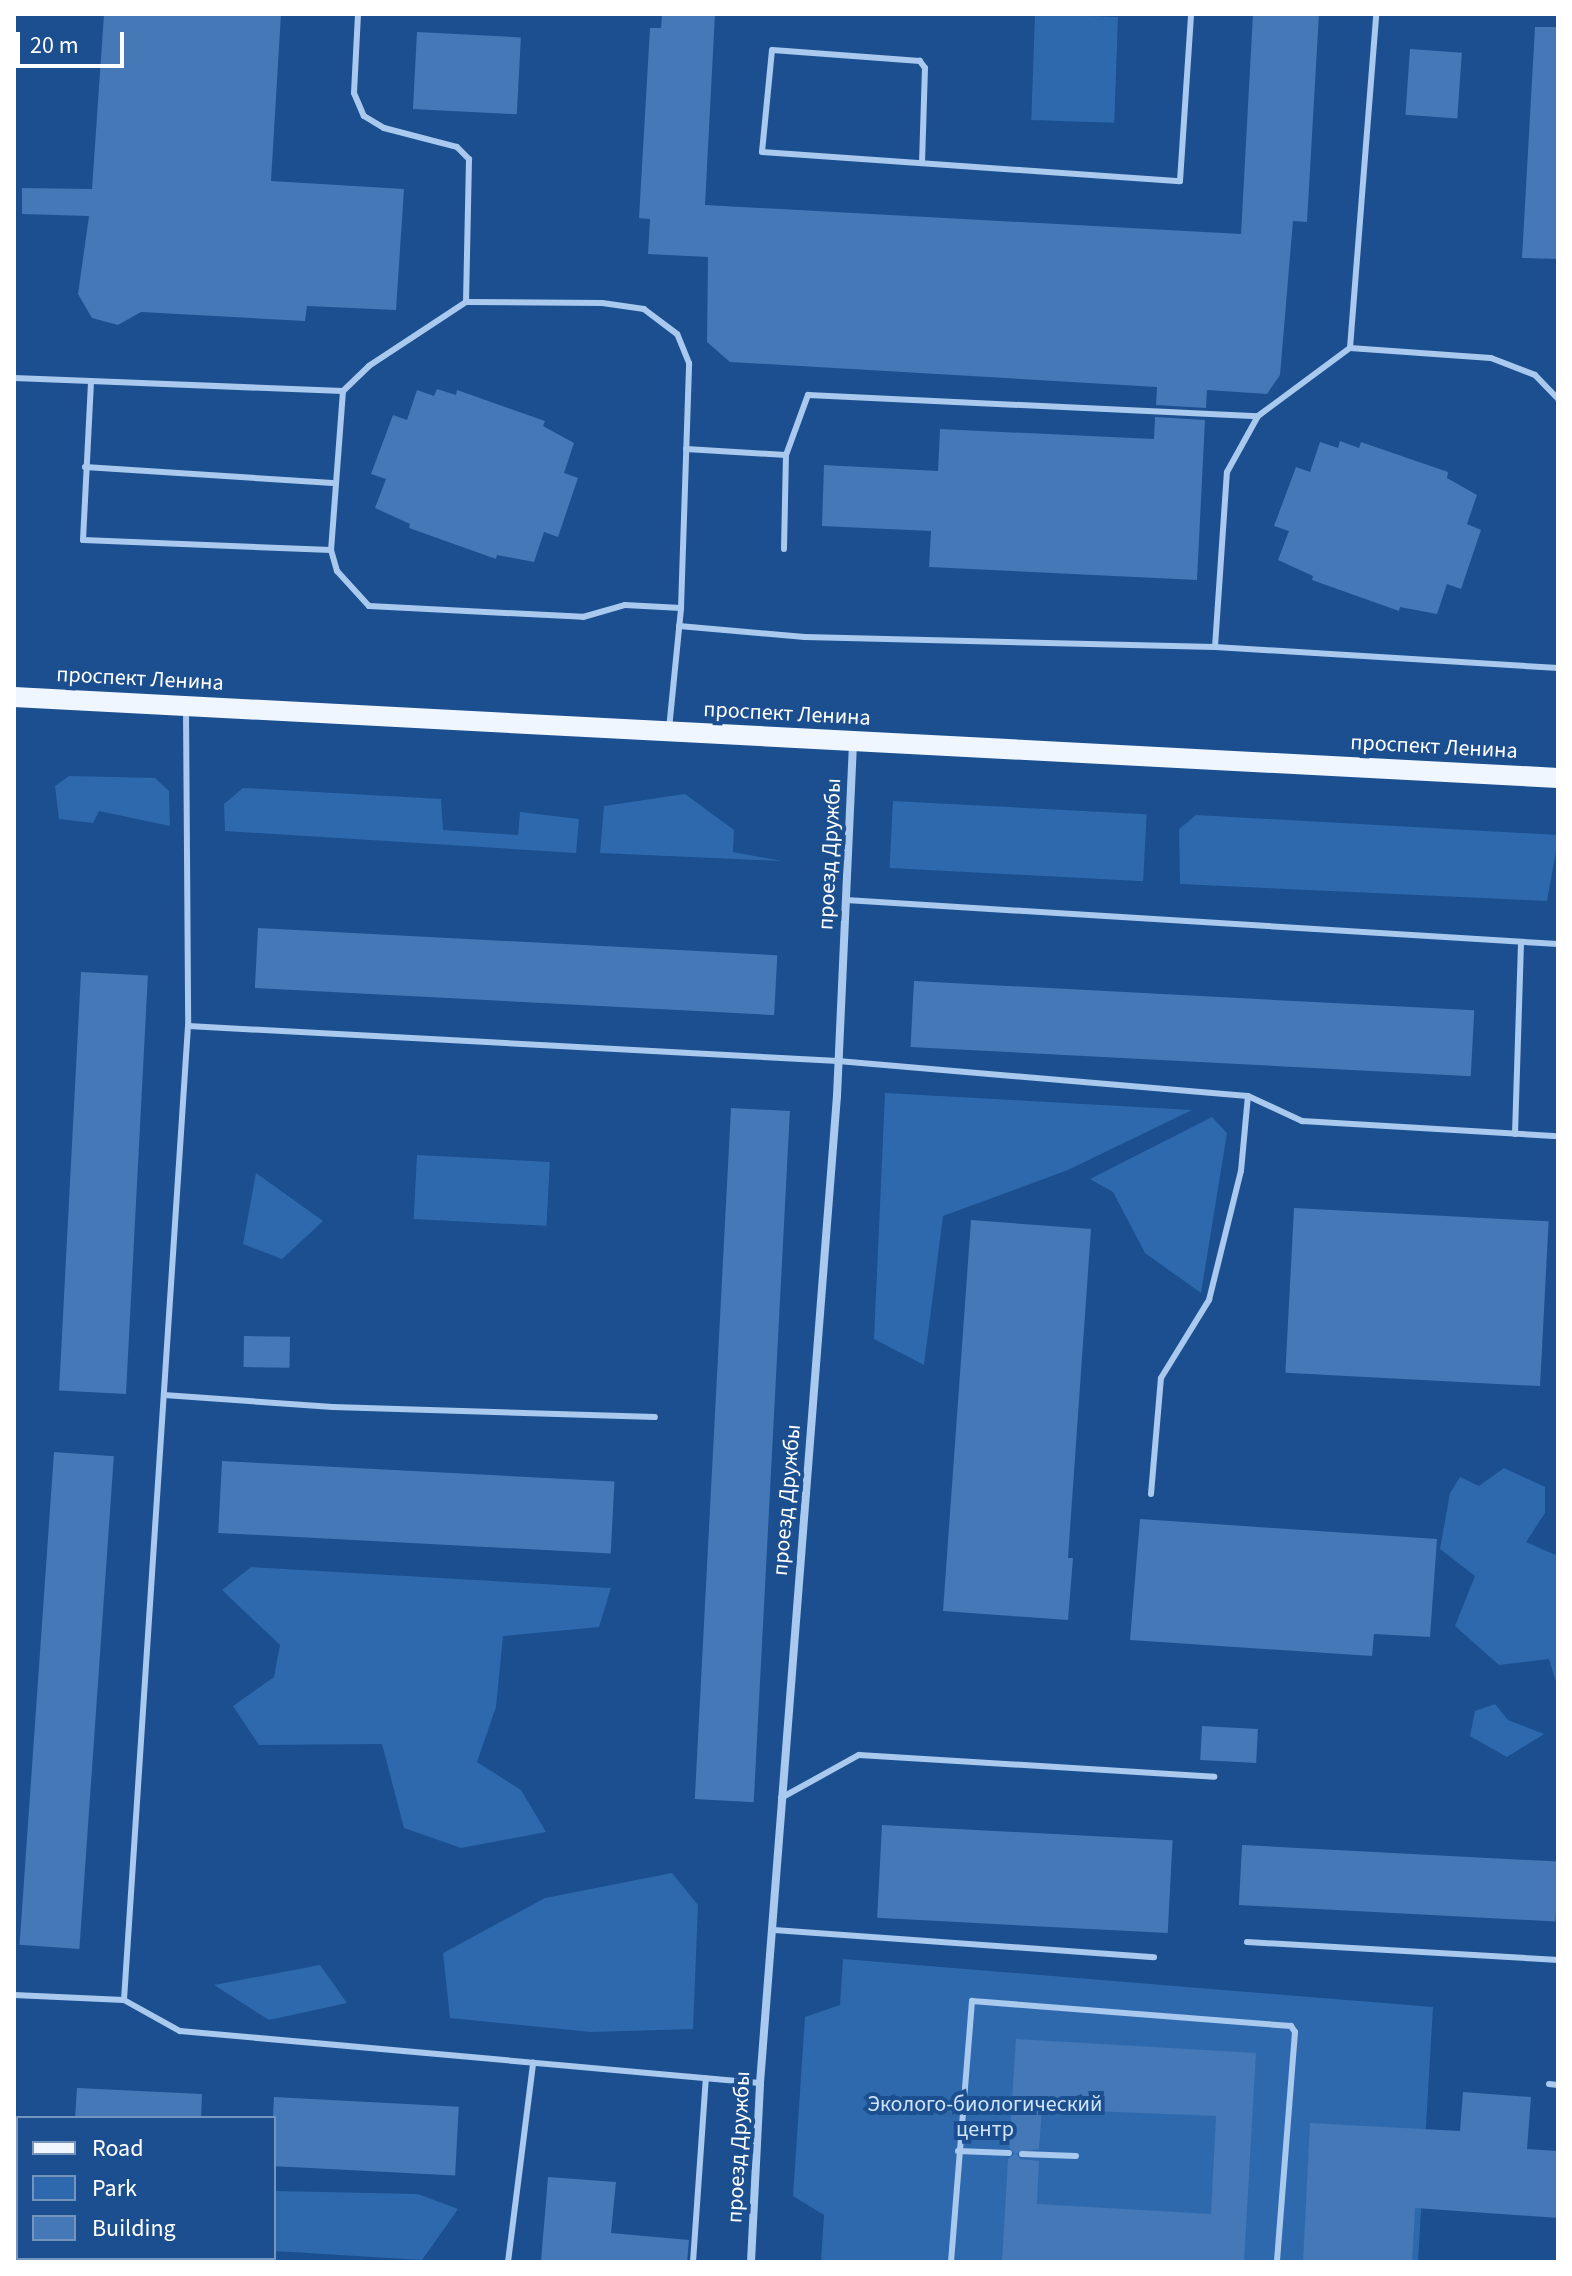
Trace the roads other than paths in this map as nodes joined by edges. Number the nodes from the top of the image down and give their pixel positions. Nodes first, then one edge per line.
1 (358, 14) edge
2 (1191, 14) edge
3 (1376, 14) edge
4 (922, 163) junction
5 (466, 302) junction
6 (1350, 348) junction
7 (14, 378) edge
8 (91, 381) junction
9 (343, 391) junction
10 (1558, 399) edge
11 (1258, 416) junction
12 (686, 449) junction
13 (786, 455) junction
14 (85, 467) junction
15 (332, 483) junction
16 (784, 549) dead end
17 (331, 550) junction
18 (681, 608) junction
19 (679, 626) junction
20 (1215, 647) junction
21 (1558, 668) edge
22 (14, 697) edge
23 (186, 707) junction
24 (669, 733) junction
25 (853, 741) junction
26 (1558, 778) edge
27 (846, 900) junction
28 (1521, 942) junction
29 (1558, 944) edge
30 (188, 1026) junction
31 (838, 1061) junction
32 (1248, 1096) junction
33 (1515, 1134) junction
34 (1558, 1136) edge
35 (164, 1395) junction
36 (655, 1417) dead end
37 (1151, 1494) dead end
38 (1214, 1777) dead end
39 (781, 1798) junction
40 (774, 1930) junction
41 (1247, 1942) dead end
42 (1154, 1957) dead end
43 (1558, 1960) edge
44 (14, 1995) edge
45 (124, 2000) junction
46 (533, 2063) junction
47 (706, 2078) junction
48 (760, 2083) junction
49 (1549, 2084) dead end
50 (1558, 2085) edge
51 (958, 2151) junction
52 (1009, 2153) dead end
53 (1022, 2154) dead end
54 (1076, 2156) dead end
55 (508, 2262) edge
56 (693, 2262) edge
57 (751, 2262) edge
58 (951, 2262) edge
59 (1277, 2262) edge

1 - 5 lane
2 - 4 lane
3 - 6 lane
4 - 4 lane
5 - 9 lane
5 - 12 lane
6 - 10 lane
6 - 11 lane
7 - 8 lane
8 - 9 lane
8 - 14 lane
9 - 15 lane
11 - 13 lane
11 - 20 lane
12 - 13 lane
12 - 18 lane
13 - 16 lane
14 - 15 lane
14 - 17 lane
15 - 17 lane
17 - 18 lane
18 - 19 lane
19 - 20 lane
19 - 24 lane
20 - 21 lane
22 - 23 main road, проспект Ленина
23 - 24 main road, проспект Ленина
23 - 30 lane
24 - 25 main road, проспект Ленина
25 - 26 main road, проспект Ленина
25 - 27 street, проезд Дружбы
27 - 28 lane
27 - 31 street, проезд Дружбы
28 - 29 lane
28 - 33 lane
30 - 31 lane
30 - 35 lane
31 - 32 lane
31 - 39 street, проезд Дружбы
32 - 33 lane
32 - 37 lane
33 - 34 lane
35 - 36 lane
35 - 45 lane
38 - 39 lane
39 - 40 street, проезд Дружбы
40 - 42 lane
40 - 48 street, проезд Дружбы
41 - 43 lane
44 - 45 lane
45 - 46 lane
46 - 47 lane
46 - 55 lane
47 - 48 lane
47 - 56 lane
48 - 57 street, проезд Дружбы
49 - 50 lane
51 - 52 lane
51 - 58 lane
51 - 59 lane
53 - 54 lane

